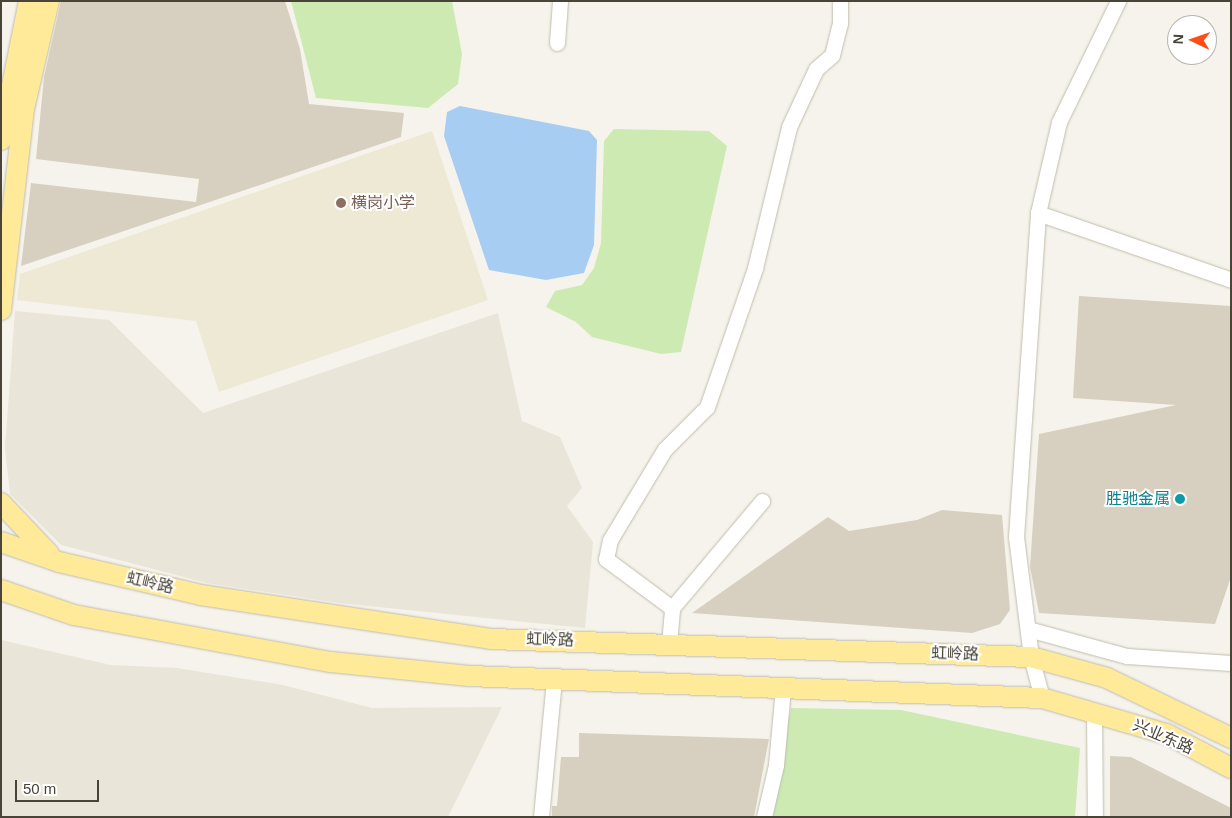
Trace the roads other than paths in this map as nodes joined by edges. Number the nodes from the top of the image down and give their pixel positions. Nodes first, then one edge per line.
1 (29, 1) edge
2 (49, 1) edge
3 (560, 1) edge
4 (840, 1) edge
5 (1118, 1) edge
6 (557, 43) dead end
7 (1, 140) edge
8 (1038, 214) junction
9 (1231, 280) edge
10 (1, 310) edge
11 (762, 501) dead end
12 (1, 503) edge
13 (1, 542) edge
14 (58, 562) junction
15 (1, 590) edge
16 (672, 608) junction
17 (1028, 629) junction
18 (669, 644) junction
19 (1031, 657) junction
20 (1231, 663) edge
21 (1107, 678) joint
22 (554, 679) junction
23 (784, 688) junction
24 (1042, 698) junction
25 (1094, 711) junction
26 (1231, 738) edge
27 (1231, 768) edge
28 (541, 817) edge
29 (764, 817) edge
30 (1095, 817) edge

1 - 7 main road
2 - 10 main road
3 - 6 street
4 - 16 street
5 - 8 street
8 - 9 street
8 - 17 street
11 - 16 street
12 - 14 main road
13 - 14 main road, 虹岭路
14 - 18 main road, 虹岭路
15 - 22 main road
16 - 18 street
17 - 19 street
17 - 20 street
18 - 19 main road, 虹岭路
19 - 21 main road, 虹岭路
19 - 24 street
21 - 26 main road, 兴业东路
22 - 23 main road
22 - 28 street
23 - 24 main road
23 - 29 street
24 - 25 main road
25 - 27 main road, 兴业东路
25 - 30 street

